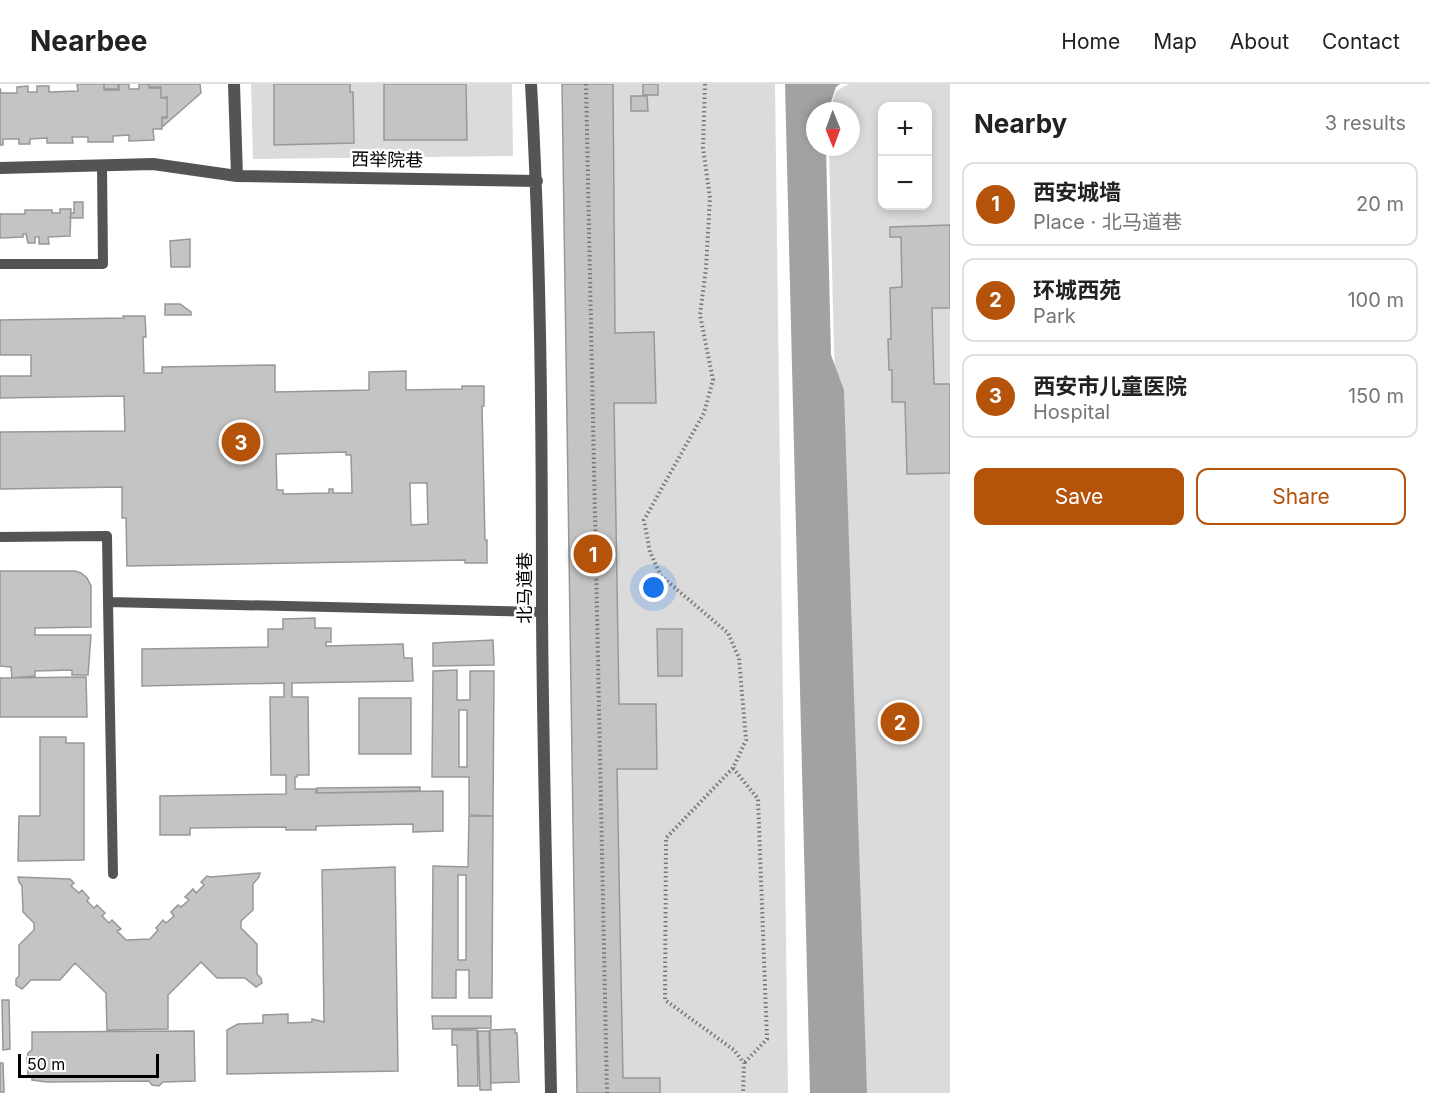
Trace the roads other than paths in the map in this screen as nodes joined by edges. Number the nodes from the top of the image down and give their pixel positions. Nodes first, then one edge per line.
1 (234, 84) edge
2 (531, 84) edge
3 (102, 166) junction
4 (0, 168) edge
5 (237, 176) junction
6 (537, 181) junction
7 (0, 264) edge
8 (0, 537) edge
9 (108, 602) junction
10 (542, 612) junction
11 (113, 874) dead end
12 (550, 1093) edge

1 - 5 street
2 - 6 street, 北马道巷
3 - 4 street, 西举院巷
3 - 5 street, 西举院巷
3 - 7 lane
5 - 6 street, 西举院巷
6 - 10 street, 北马道巷
8 - 9 lane
9 - 10 lane
9 - 11 lane
10 - 12 street, 北马道巷

